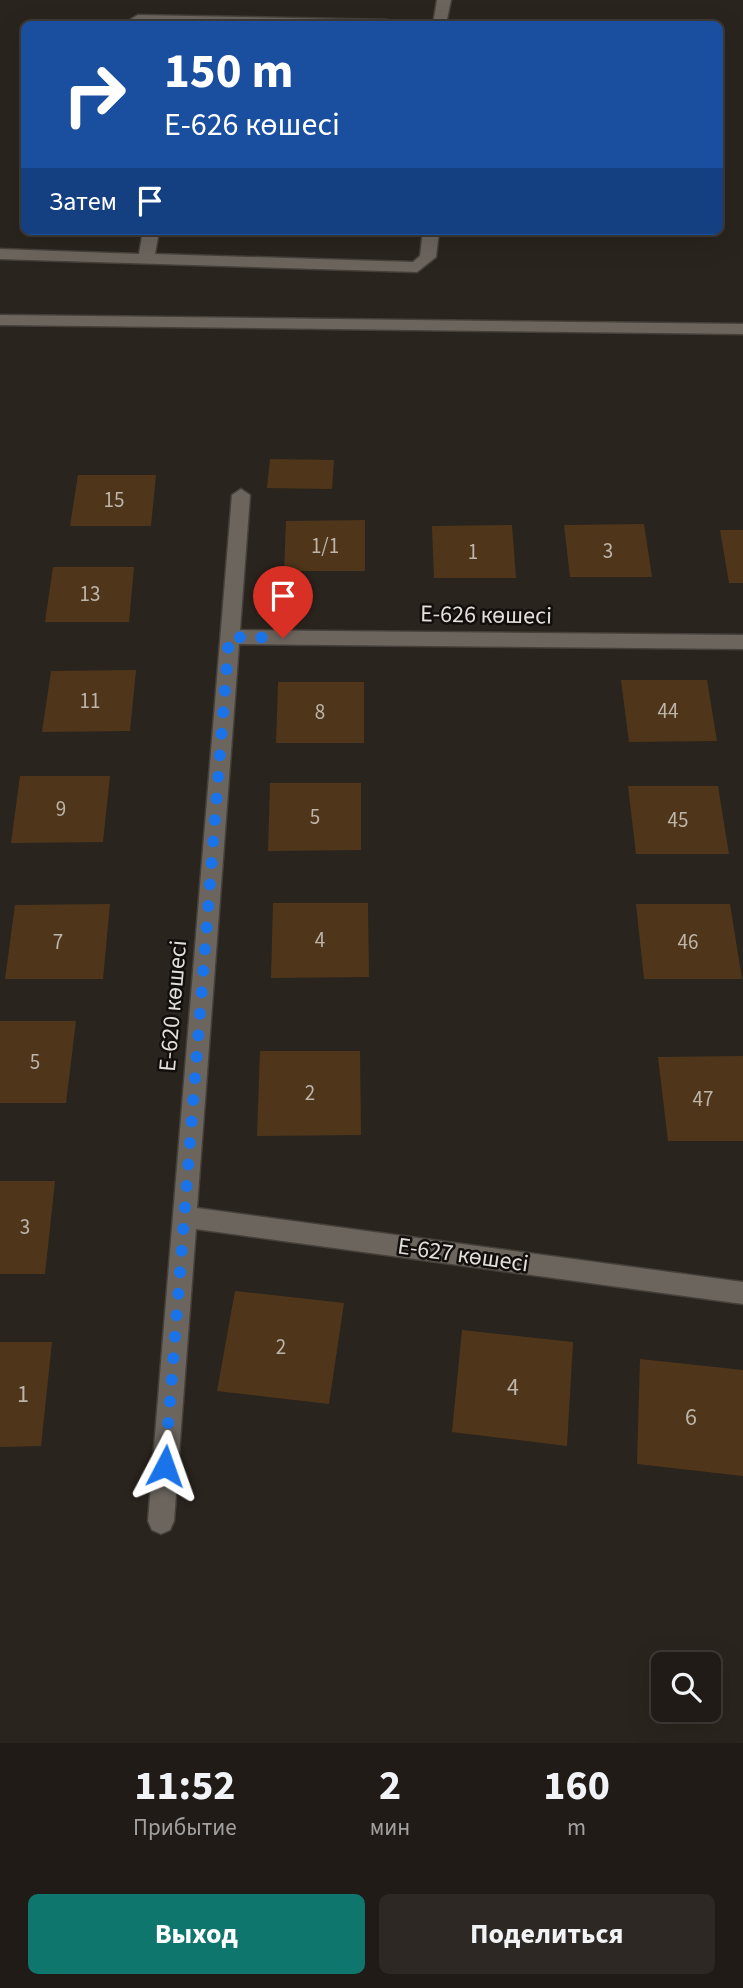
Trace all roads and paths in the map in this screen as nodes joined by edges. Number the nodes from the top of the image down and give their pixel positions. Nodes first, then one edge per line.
1 (444, 0) edge
2 (138, 19) dead end
3 (238, 21) edge
4 (440, 21) edge
5 (150, 235) edge
6 (431, 235) edge
7 (0, 254) edge
8 (146, 259) junction
9 (0, 320) edge
10 (743, 329) edge
11 (241, 495) dead end
12 (229, 637) junction
13 (743, 642) edge
14 (183, 1217) junction
15 (743, 1293) edge
16 (160, 1521) dead end

1 - 4 street
2 - 3 street
5 - 8 street
6 - 8 street
7 - 8 street
9 - 10 street
11 - 12 street, Е-620 көшесі
12 - 13 street, Е-626 көшесі
12 - 14 street, Е-620 көшесі
14 - 15 street, Е-627 көшесі
14 - 16 street, Е-620 көшесі

